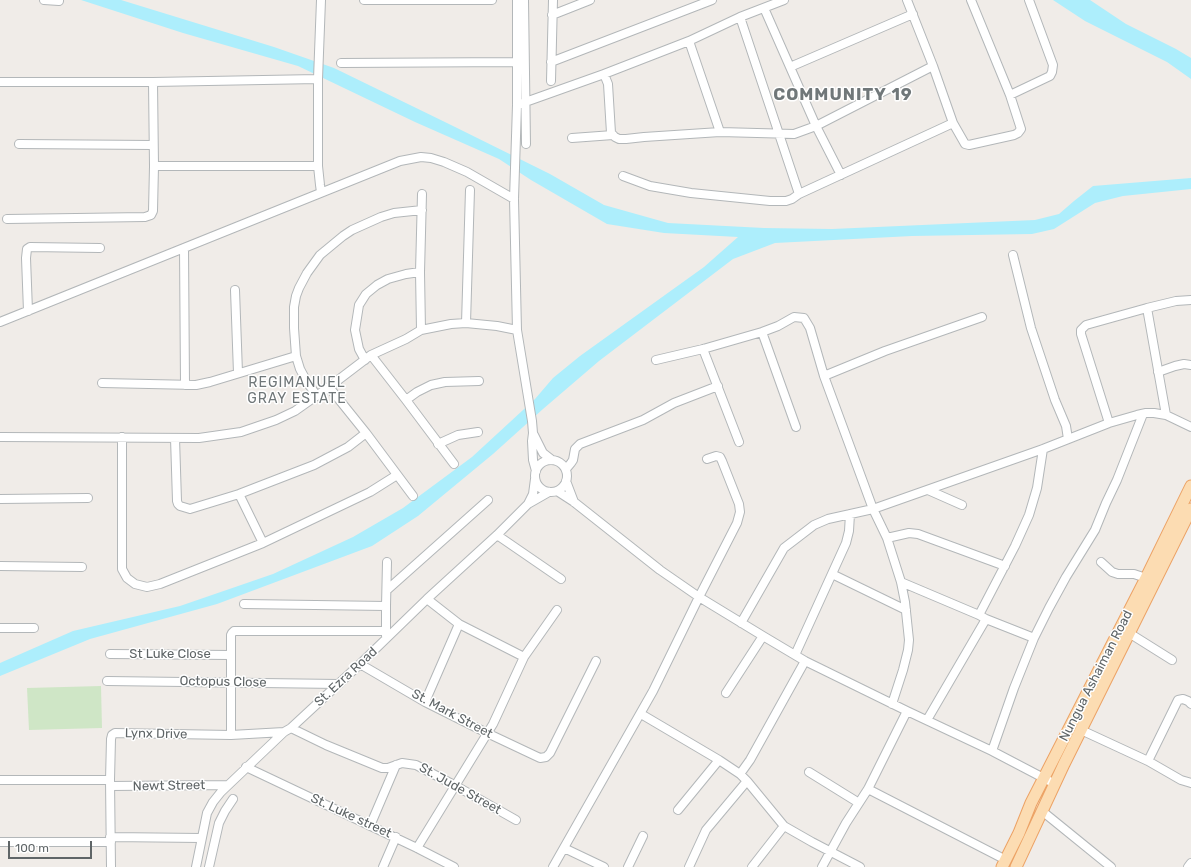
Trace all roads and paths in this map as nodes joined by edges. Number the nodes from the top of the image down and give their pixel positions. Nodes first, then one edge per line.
1 (44, 0) edge
2 (321, 0) edge
3 (364, 0) edge
4 (492, 0) edge
5 (517, 0) edge
6 (524, 0) edge
7 (553, 0) edge
8 (590, 0) edge
9 (712, 0) edge
10 (784, 0) edge
11 (971, 0) edge
12 (1029, 0) edge
13 (59, 1) edge
14 (910, 1) edge
15 (764, 8) junction
16 (913, 14) junction
17 (552, 15) junction
18 (740, 17) junction
19 (689, 41) junction
20 (517, 62) junction
21 (551, 62) junction
22 (341, 63) dead end
23 (933, 66) junction
24 (790, 67) junction
25 (604, 74) junction
26 (318, 78) junction
27 (551, 81) dead end
28 (0, 82) edge
29 (153, 82) junction
30 (1010, 95) junction
31 (521, 103) junction
32 (953, 123) junction
33 (816, 126) junction
34 (720, 132) junction
35 (778, 133) junction
36 (613, 135) junction
37 (572, 138) dead end
38 (19, 144) dead end
39 (526, 144) dead end
40 (153, 145) junction
41 (154, 166) junction
42 (318, 166) junction
43 (841, 175) junction
44 (623, 176) dead end
45 (470, 190) dead end
46 (321, 192) junction
47 (422, 194) dead end
48 (798, 194) junction
49 (514, 199) junction
50 (422, 210) junction
51 (7, 219) dead end
52 (100, 248) dead end
53 (184, 248) junction
54 (1013, 255) dead end
55 (420, 272) junction
56 (235, 290) dead end
57 (1191, 300) edge
58 (1146, 308) junction
59 (28, 311) junction
60 (982, 317) dead end
61 (0, 322) edge
62 (466, 323) junction
63 (421, 330) junction
64 (517, 330) junction
65 (762, 332) junction
66 (703, 349) junction
67 (296, 356) junction
68 (368, 358) junction
69 (656, 360) dead end
70 (1191, 365) edge
71 (1158, 372) junction
72 (238, 374) junction
73 (824, 376) junction
74 (479, 381) dead end
75 (102, 383) dead end
76 (185, 385) junction
77 (718, 386) junction
78 (330, 387) junction
79 (317, 396) junction
80 (406, 400) junction
81 (1143, 414) junction
82 (1166, 415) junction
83 (1109, 423) junction
84 (796, 427) dead end
85 (1191, 427) edge
86 (478, 432) dead end
87 (366, 433) junction
88 (533, 433) junction
89 (0, 437) edge
90 (122, 437) junction
91 (175, 438) junction
92 (1068, 439) junction
93 (739, 442) dead end
94 (438, 444) junction
95 (1043, 449) junction
96 (707, 459) dead end
97 (552, 460) junction
98 (454, 464) dead end
99 (566, 469) junction
100 (397, 475) junction
101 (535, 475) junction
102 (566, 481) junction
103 (1191, 486) edge
104 (928, 490) junction
105 (553, 492) junction
106 (239, 494) junction
107 (413, 496) dead end
108 (88, 498) dead end
109 (0, 499) edge
110 (488, 500) dead end
111 (574, 502) junction
112 (528, 504) junction
113 (962, 505) dead end
114 (1191, 508) edge
115 (873, 510) junction
116 (850, 514) junction
117 (497, 535) junction
118 (887, 538) junction
119 (263, 544) junction
120 (387, 562) dead end
121 (1101, 562) dead end
122 (0, 566) edge
123 (1005, 566) junction
124 (82, 567) dead end
125 (832, 574) junction
126 (1146, 578) junction
127 (561, 579) dead end
128 (901, 582) junction
129 (387, 590) junction
130 (699, 597) junction
131 (427, 599) junction
132 (244, 604) dead end
133 (386, 606) junction
134 (557, 610) dead end
135 (906, 610) junction
136 (983, 617) junction
137 (741, 622) junction
138 (459, 624) junction
139 (0, 628) edge
140 (34, 628) dead end
141 (1129, 633) junction
142 (386, 635) junction
143 (763, 636) junction
144 (1034, 638) junction
145 (110, 654) dead end
146 (231, 655) junction
147 (795, 655) junction
148 (524, 656) junction
149 (1172, 660) dead end
150 (596, 661) dead end
151 (805, 661) junction
152 (360, 664) junction
153 (107, 681) dead end
154 (231, 682) junction
155 (339, 684) junction
156 (726, 693) dead end
157 (425, 702) junction
158 (892, 704) junction
159 (1191, 704) edge
160 (907, 711) junction
161 (641, 714) junction
162 (927, 720) junction
163 (288, 730) junction
164 (1081, 730) junction
165 (488, 733) junction
166 (231, 735) junction
167 (992, 750) junction
168 (719, 760) junction
169 (1148, 761) junction
170 (396, 765) junction
171 (246, 767) junction
172 (809, 772) dead end
173 (740, 774) junction
174 (1044, 778) junction
175 (0, 780) edge
176 (748, 780) junction
177 (110, 783) junction
178 (1191, 783) edge
179 (1055, 784) junction
180 (227, 785) junction
181 (456, 786) junction
182 (868, 789) junction
183 (233, 799) dead end
184 (859, 803) junction
185 (678, 810) dead end
186 (1042, 811) junction
187 (516, 820) dead end
188 (370, 826) junction
189 (784, 826) junction
190 (643, 836) dead end
191 (201, 838) junction
192 (396, 838) junction
193 (110, 839) junction
194 (0, 842) edge
195 (418, 848) junction
196 (564, 848) junction
197 (830, 851) junction
198 (1191, 862) edge
199 (1004, 863) edge
200 (111, 867) edge
201 (197, 867) edge
202 (209, 867) edge
203 (382, 867) edge
204 (454, 867) edge
205 (553, 867) edge
206 (604, 867) edge
207 (628, 867) edge
208 (689, 867) edge
209 (752, 867) edge
210 (822, 867) edge
211 (860, 867) edge
212 (1016, 867) edge
213 (1111, 867) edge
214 (1188, 867) edge

1 - 13 street
2 - 26 street
3 - 4 street
5 - 20 street
6 - 31 street
7 - 17 street
8 - 17 street
9 - 21 street
10 - 15 street
11 - 30 street
12 - 30 street
14 - 16 street
15 - 18 street
15 - 24 street
16 - 23 street
16 - 24 street
17 - 21 street
18 - 19 street
18 - 35 street
19 - 25 street
19 - 34 street
20 - 22 street
20 - 31 street
21 - 27 street
23 - 32 street
23 - 33 street
24 - 33 street
25 - 31 street
25 - 36 street
26 - 29 street
26 - 42 street
28 - 29 street
29 - 40 street
30 - 32 street
31 - 39 street
31 - 49 street
32 - 43 street
33 - 35 street
33 - 43 street
34 - 35 street
34 - 36 street
35 - 48 street
36 - 37 street
38 - 40 street
40 - 41 street
41 - 42 street
41 - 51 street
42 - 46 street
43 - 48 street
44 - 48 street
45 - 62 street
46 - 49 street
46 - 53 street
47 - 50 street
49 - 64 street
50 - 55 street
50 - 67 street
52 - 59 street
53 - 59 street
53 - 76 street
54 - 92 street
55 - 63 street
55 - 68 street
56 - 72 street
57 - 58 street
58 - 71 street
58 - 83 street
59 - 61 street
60 - 73 street
62 - 63 street
62 - 64 street
63 - 68 street
64 - 88 street
65 - 66 street
65 - 73 street
65 - 84 street
66 - 69 street
66 - 77 street
67 - 72 street
67 - 79 street
68 - 78 street
68 - 80 street
70 - 71 street
71 - 82 street
72 - 76 street
73 - 115 street
74 - 80 street
75 - 76 street
77 - 93 street
77 - 99 street
78 - 79 street
78 - 87 street
79 - 91 street
80 - 94 street
81 - 82 street
81 - 83 street
81 - 144 street
82 - 85 street
83 - 92 street
86 - 94 street
87 - 100 street
87 - 106 street
88 - 97 street
88 - 101 street
89 - 90 street
90 - 91 street
90 - 119 street
91 - 106 street
92 - 95 street
94 - 98 street
95 - 104 street
95 - 123 street
96 - 130 street
97 - 99 street
97 - 101 street
99 - 102 street
100 - 107 street
100 - 119 street
101 - 105 street
101 - 112 street
102 - 105 street
102 - 111 street
103 - 126 main road, Nungua Ashaiman Road
104 - 113 street
104 - 115 street
105 - 111 street
105 - 112 street
106 - 119 street
108 - 109 street
110 - 129 street
111 - 130 street
112 - 117 street, St. Ezra Road
114 - 141 main road, Nungua Ashaiman Road
115 - 116 street
115 - 118 street
116 - 125 street
116 - 137 street
117 - 127 street
117 - 131 street, St. Ezra Road
118 - 123 street
118 - 128 street
120 - 129 street
121 - 126 street
122 - 124 street
123 - 136 street
125 - 135 street
125 - 147 street
126 - 174 main road, Nungua Ashaiman Road
128 - 135 street
128 - 136 street
129 - 133 street
130 - 137 street
130 - 161 street
131 - 138 street
131 - 142 street, St. Ezra Road
132 - 133 street
133 - 142 street
134 - 148 street
135 - 158 street
136 - 144 street
136 - 162 street
137 - 143 street
138 - 148 street
138 - 157 street
139 - 140 street
141 - 149 street
141 - 164 main road, Nungua Ashaiman Road
142 - 146 street
142 - 152 street, St. Ezra Road
143 - 147 street
143 - 156 street
144 - 167 street
145 - 146 street, St Luke Close
146 - 154 street
147 - 151 street
148 - 165 street
150 - 165 street, St. Mark Street
151 - 158 street
151 - 173 street
152 - 155 street, St. Ezra Road
152 - 157 street, St. Mark Street
153 - 154 street, Octopus Close
154 - 155 street, Octopus Close
154 - 166 street
155 - 163 street, St. Ezra Road
157 - 165 street, St. Mark Street
158 - 160 street
159 - 169 street
160 - 162 street
160 - 182 street
161 - 168 street
161 - 196 street
162 - 167 street
163 - 166 street, Lynx Drive
163 - 170 street, St. Jude Street
163 - 171 street, St. Ezra Road
164 - 169 street
164 - 179 main road, Nungua Ashaiman Road
165 - 181 street
166 - 177 street, Lynx Drive
167 - 174 street
168 - 173 street
168 - 185 street
169 - 178 street
170 - 181 street, St. Jude Street
170 - 188 street
171 - 180 street, St. Ezra Road
171 - 188 street, St. Luke street
172 - 184 street
173 - 176 street
174 - 179 street
174 - 199 main road, Nungua Ashaiman Road
175 - 177 street, Newt Street
176 - 189 street
176 - 208 street
177 - 180 street, Newt Street
177 - 193 street, Lynx Drive
179 - 186 main road, Nungua Ashaiman Road
180 - 191 street, St. Ezra Road
181 - 187 street, St. Jude Street
181 - 195 street
182 - 184 street
182 - 199 street
183 - 202 street
184 - 197 street
186 - 212 main road, Nungua Ashaiman Road
186 - 213 street
188 - 192 street, St. Luke street
189 - 197 street
189 - 209 street
190 - 207 street
191 - 193 street
191 - 201 street, St. Ezra Road
192 - 195 street, St. Luke street
192 - 203 street
193 - 194 street
193 - 200 street, Lynx Drive
195 - 204 street, St. Luke street
196 - 205 street
196 - 206 street
197 - 210 street
197 - 211 street
198 - 214 street

